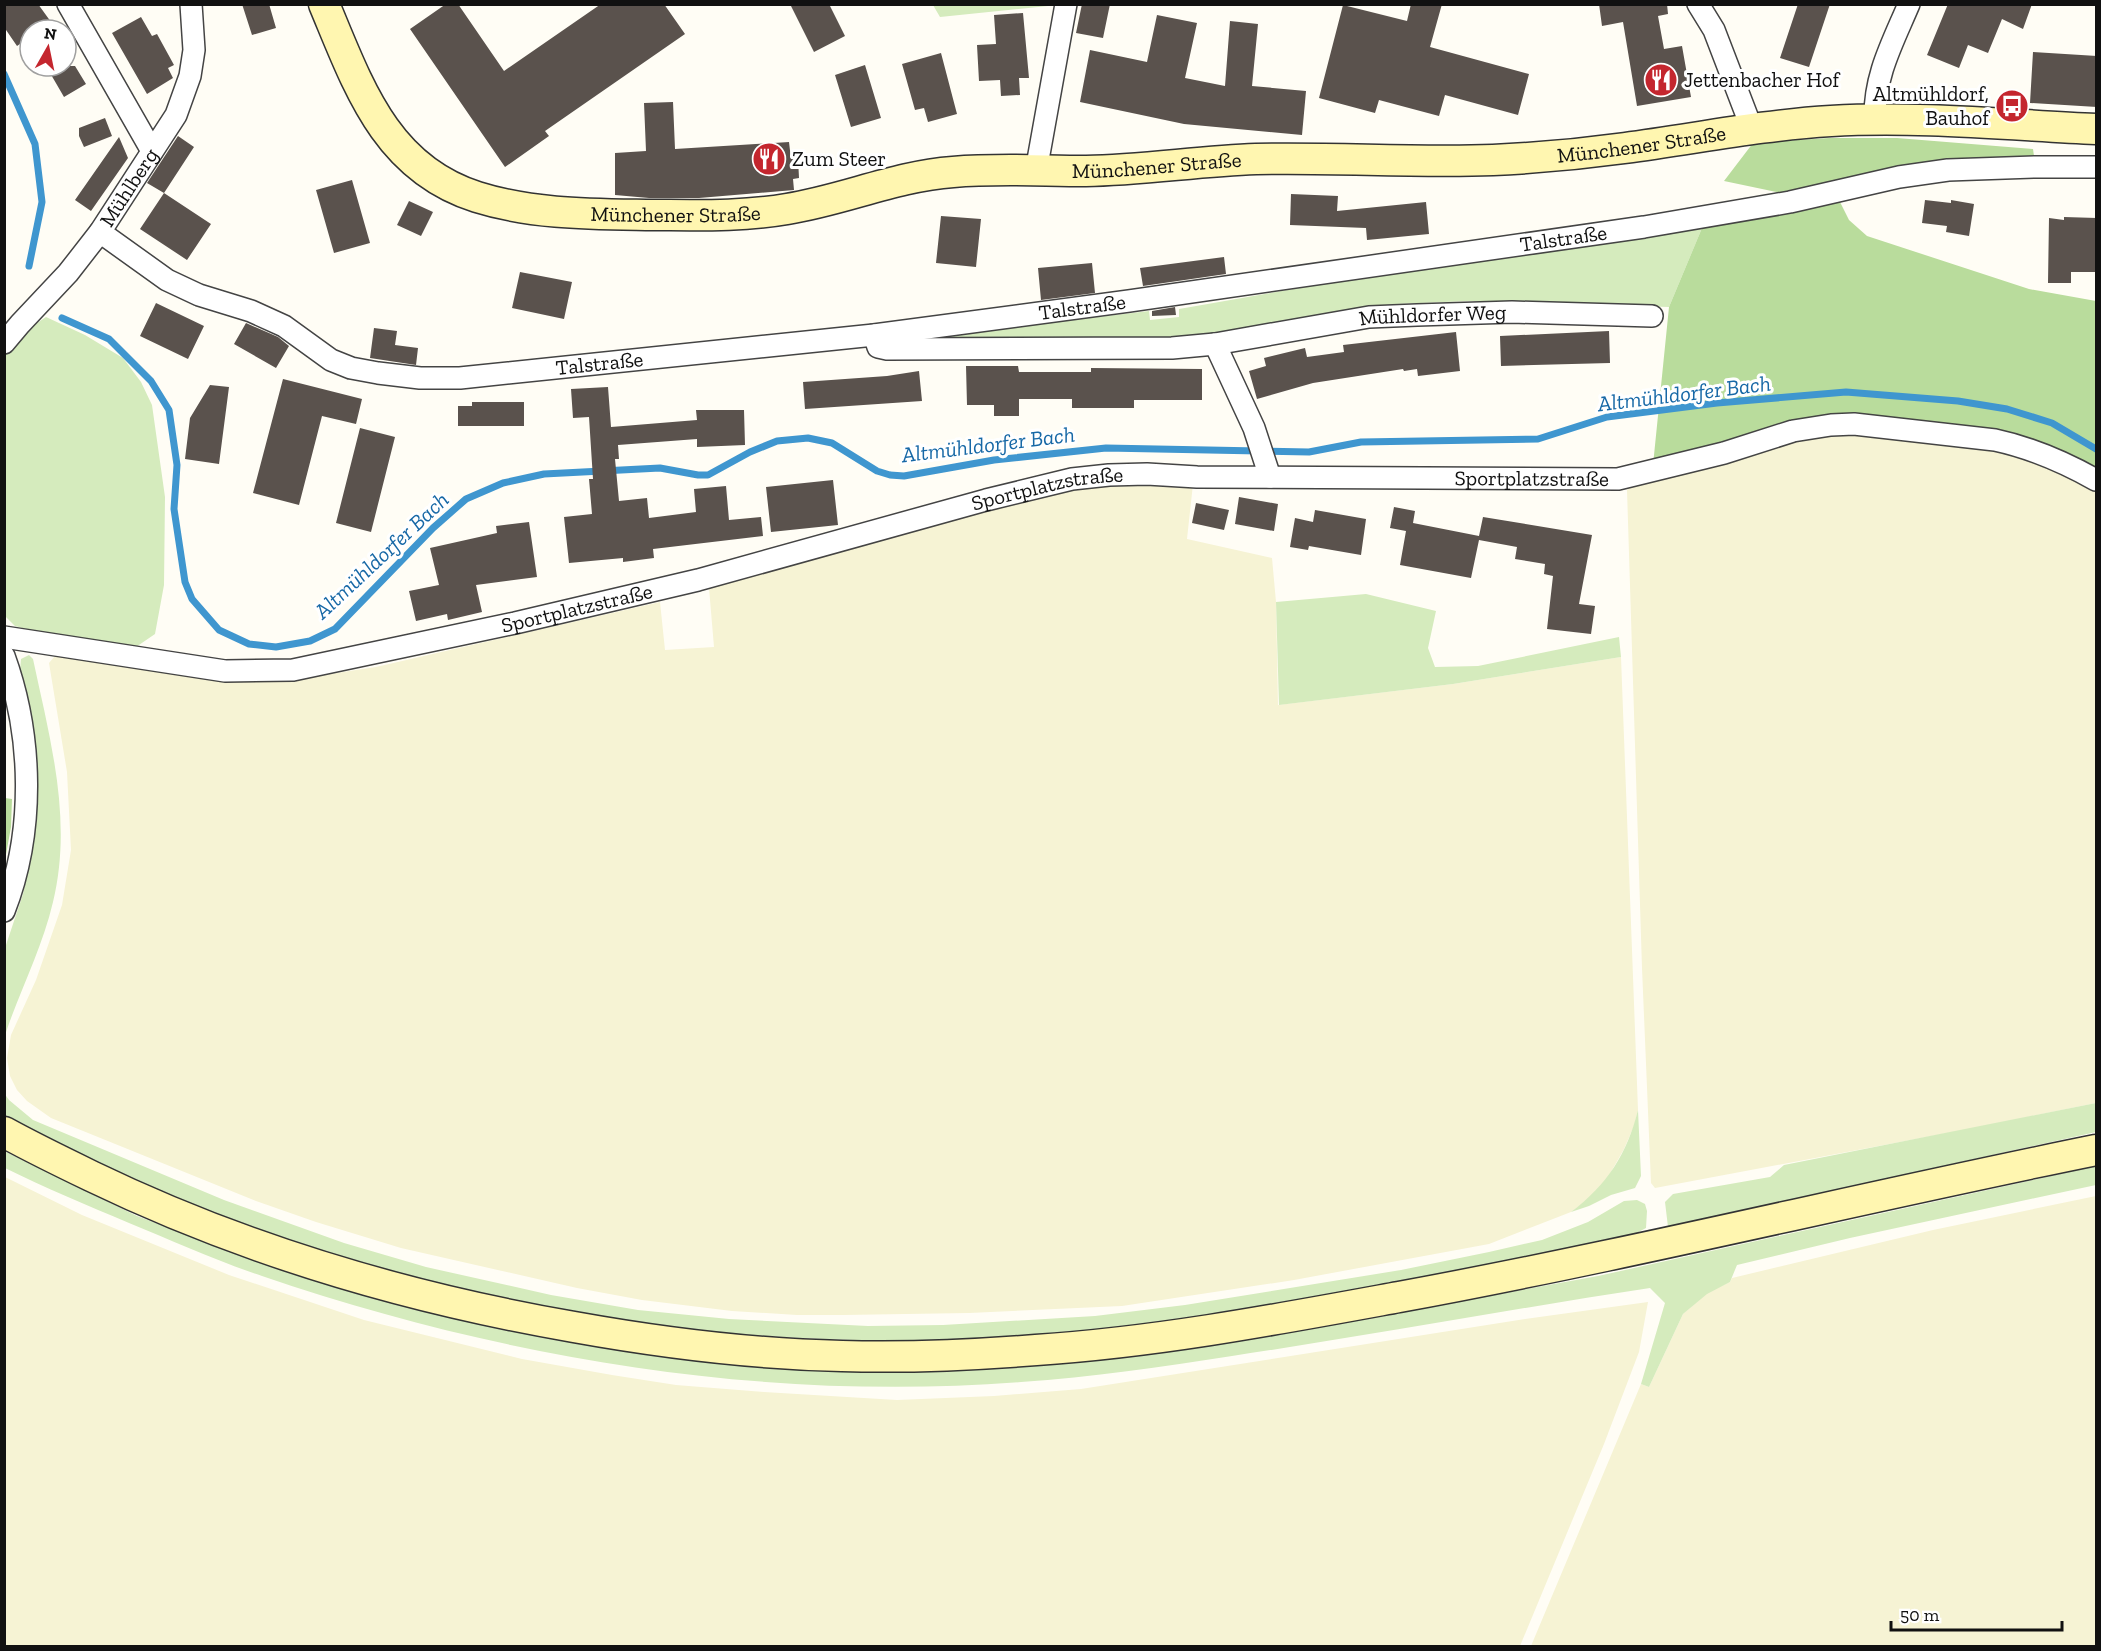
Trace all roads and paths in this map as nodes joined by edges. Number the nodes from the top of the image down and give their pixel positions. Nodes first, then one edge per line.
1 (69, 4) edge
2 (190, 4) edge
3 (324, 4) edge
4 (1066, 4) edge
5 (1698, 4) edge
6 (1909, 4) edge
7 (1875, 120) junction
8 (1752, 129) junction
9 (2097, 129) edge
10 (152, 151) junction
11 (2097, 167) edge
12 (1036, 171) junction
13 (100, 232) junction
14 (1652, 316) dead end
15 (874, 335) junction
16 (4, 344) edge
17 (1215, 344) junction
18 (1269, 472) junction
19 (2097, 480) edge
20 (4, 637) edge
21 (4, 656) edge
22 (4, 911) edge
23 (4, 1132) edge
24 (2097, 1150) edge

1 - 10 street
2 - 10 street, Mühlberg
3 - 12 main road, Münchener Straße
4 - 12 street
5 - 8 street
6 - 7 street
7 - 8 main road, Münchener Straße
7 - 9 main road, Münchener Straße
8 - 12 main road, Münchener Straße
10 - 13 street, Mühlberg
11 - 15 street, Talstraße
13 - 15 street, Talstraße
13 - 16 street, Mühlberg
14 - 17 street, Mühldorfer Weg
15 - 17 street, Mühldorfer Weg
17 - 18 street
18 - 19 street, Sportplatzstraße
18 - 20 street, Sportplatzstraße
21 - 22 street
23 - 24 main road

